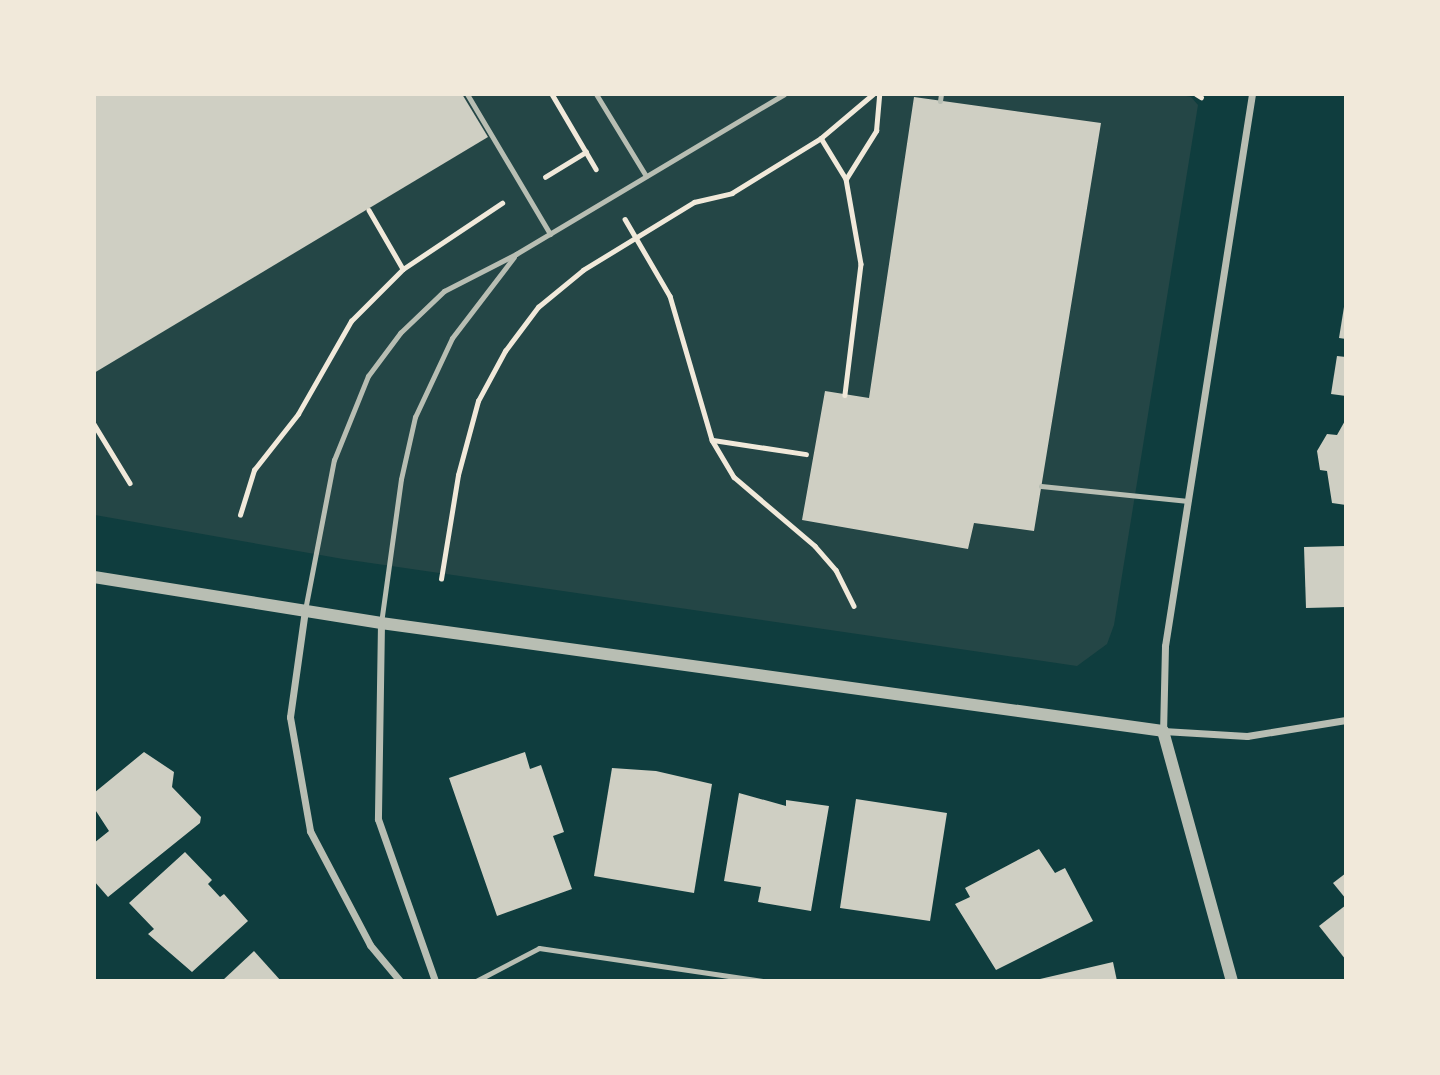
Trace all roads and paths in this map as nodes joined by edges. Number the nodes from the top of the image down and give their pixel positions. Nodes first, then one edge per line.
1 (467, 94) edge
2 (552, 94) edge
3 (596, 94) edge
4 (784, 94) edge
5 (873, 94) edge
6 (880, 94) edge
7 (1252, 94) edge
8 (821, 138) junction
9 (596, 169) dead end
10 (646, 176) junction
11 (846, 178) junction
12 (369, 210) dead end
13 (623, 216) dead end
14 (550, 234) junction
15 (635, 237) junction
16 (516, 254) junction
17 (403, 269) dead end
18 (845, 395) dead end
19 (94, 424) edge
20 (712, 440) junction
21 (806, 454) dead end
22 (130, 483) dead end
23 (1041, 486) dead end
24 (1188, 501) junction
25 (94, 577) edge
26 (440, 579) dead end
27 (854, 606) dead end
28 (305, 610) junction
29 (381, 623) junction
30 (1346, 720) edge
31 (1163, 731) junction
32 (400, 981) edge
33 (435, 981) edge
34 (476, 981) edge
35 (763, 981) edge
36 (1232, 981) edge

1 - 14 lane
2 - 9 path
3 - 10 lane
4 - 10 lane
5 - 8 path
6 - 11 path
7 - 24 street
8 - 11 path
8 - 15 path
10 - 14 lane
11 - 18 path
12 - 17 path
13 - 15 path
14 - 16 lane
15 - 20 path
15 - 26 path
16 - 28 lane
16 - 29 lane
19 - 22 path
20 - 21 path
20 - 27 path
23 - 24 lane
24 - 31 street
25 - 28 street
28 - 29 street
28 - 32 street
29 - 31 street
29 - 33 street
30 - 31 street
31 - 36 street
34 - 35 lane

